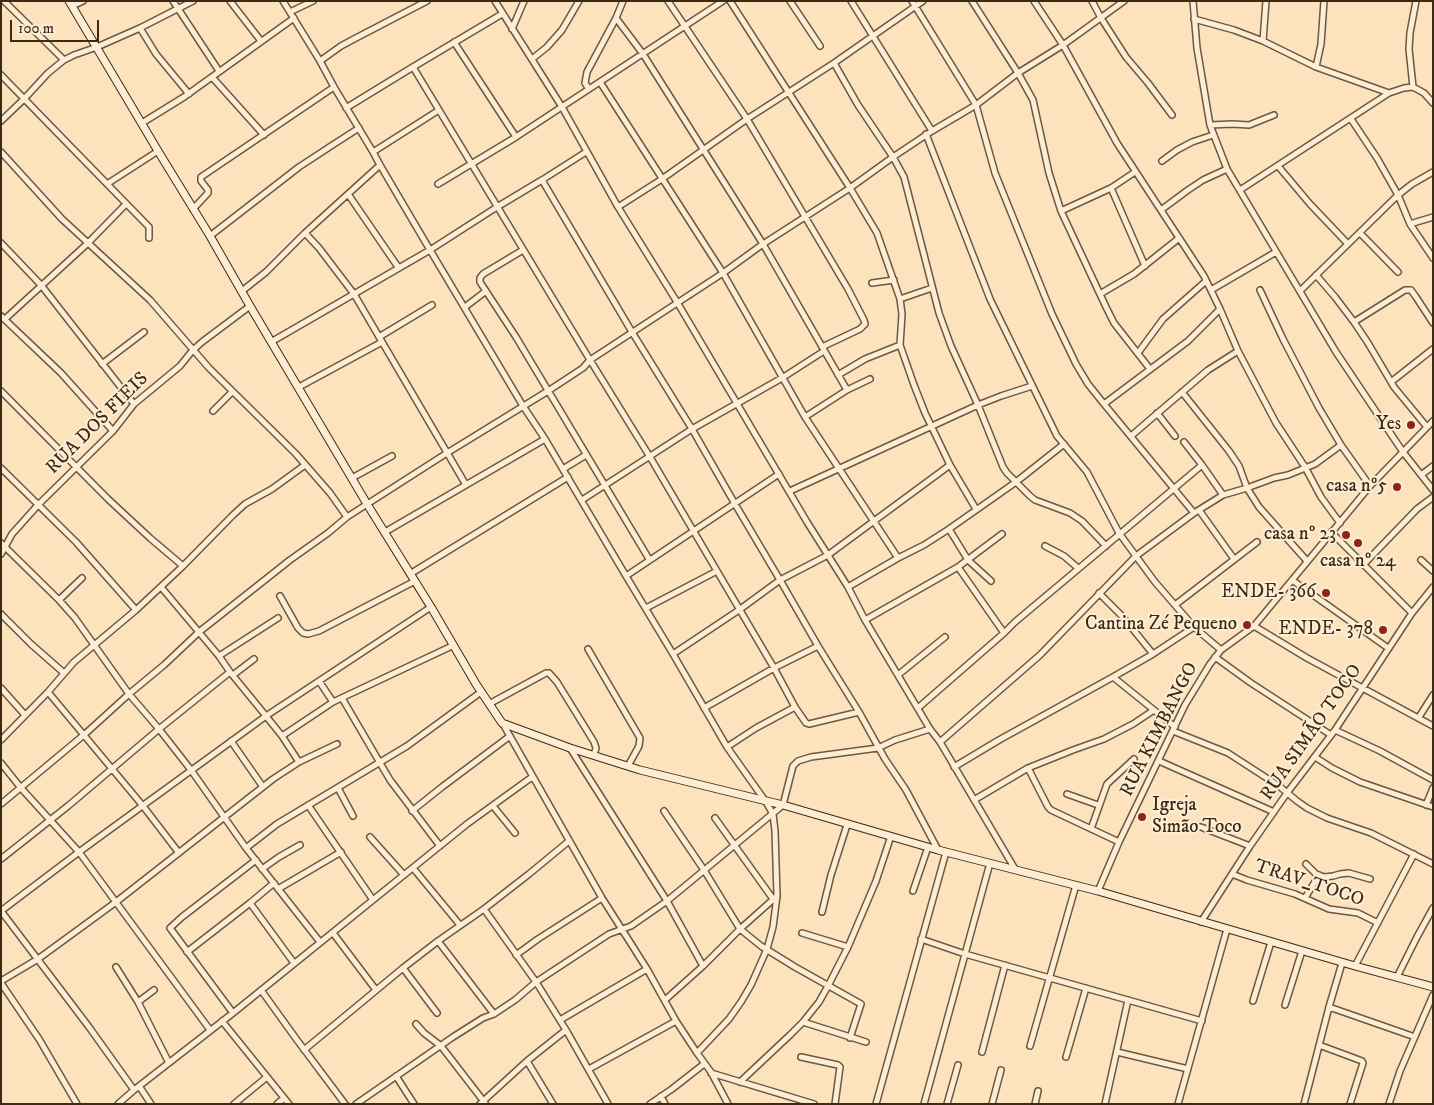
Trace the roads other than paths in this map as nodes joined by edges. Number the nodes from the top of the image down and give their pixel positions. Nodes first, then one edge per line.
1 (4, 1) edge
2 (83, 1) edge
3 (174, 1) edge
4 (193, 1) edge
5 (230, 1) edge
6 (283, 1) edge
7 (313, 1) edge
8 (427, 1) edge
9 (495, 1) edge
10 (524, 1) edge
11 (579, 1) edge
12 (623, 1) edge
13 (668, 1) edge
14 (722, 1) edge
15 (730, 1) edge
16 (790, 1) edge
17 (851, 1) edge
18 (923, 1) edge
19 (972, 1) edge
20 (1034, 1) edge
21 (1092, 1) edge
22 (1124, 1) edge
23 (1193, 1) edge
24 (1266, 1) edge
25 (1324, 1) edge
26 (1416, 1) edge
27 (70, 4) edge
28 (914, 4) edge
29 (178, 9) junction
30 (290, 12) junction
31 (502, 14) junction
32 (294, 18) junction
33 (616, 18) junction
34 (1101, 18) junction
35 (1194, 19) junction
36 (684, 27) junction
37 (140, 28) junction
38 (512, 29) junction
39 (873, 35) junction
40 (261, 40) junction
41 (1263, 41) junction
42 (454, 42) junction
43 (1063, 44) junction
44 (820, 46) dead end
45 (97, 47) junction
46 (643, 54) junction
47 (64, 60) junction
48 (532, 60) junction
49 (320, 61) junction
50 (834, 63) junction
51 (412, 66) junction
52 (1316, 67) junction
53 (219, 71) junction
54 (1018, 73) junction
55 (1, 75) edge
56 (212, 77) junction
57 (600, 82) junction
58 (334, 87) junction
59 (1413, 87) junction
60 (589, 90) junction
61 (788, 92) junction
62 (1390, 93) junction
63 (189, 94) junction
64 (24, 99) junction
65 (1433, 103) edge
66 (976, 105) junction
67 (562, 107) junction
68 (346, 108) junction
69 (439, 110) junction
70 (1172, 115) dead end
71 (1274, 115) dead end
72 (747, 119) junction
73 (1350, 119) junction
74 (1, 121) edge
75 (142, 123) junction
76 (1210, 125) junction
77 (359, 128) junction
78 (932, 131) junction
79 (926, 134) junction
80 (264, 135) junction
81 (1213, 135) junction
82 (516, 137) junction
83 (705, 150) junction
84 (158, 151) junction
85 (1, 152) edge
86 (373, 152) junction
87 (586, 152) junction
88 (893, 156) junction
89 (1162, 160) dead end
90 (472, 164) junction
91 (380, 166) junction
92 (1278, 166) junction
93 (1227, 169) junction
94 (1135, 172) junction
95 (1433, 172) edge
96 (662, 179) junction
97 (542, 180) junction
98 (106, 184) junction
99 (438, 184) dead end
100 (850, 188) junction
101 (1111, 188) junction
102 (1240, 190) junction
103 (348, 194) junction
104 (1398, 195) junction
105 (126, 204) junction
106 (496, 207) junction
107 (618, 207) junction
108 (193, 209) junction
109 (1161, 210) junction
110 (1061, 211) junction
111 (1433, 216) edge
112 (806, 217) junction
113 (1410, 224) junction
114 (1360, 232) junction
115 (305, 233) junction
116 (210, 236) junction
117 (149, 238) dead end
118 (1178, 239) junction
119 (1, 243) edge
120 (88, 243) junction
121 (763, 244) junction
122 (1348, 244) junction
123 (430, 250) junction
124 (524, 250) junction
125 (1276, 252) junction
126 (1433, 258) edge
127 (1145, 266) junction
128 (398, 267) junction
129 (1398, 272) dead end
130 (723, 274) junction
131 (1316, 275) junction
132 (894, 280) junction
133 (1206, 281) junction
134 (872, 283) dead end
135 (41, 285) junction
136 (932, 288) junction
137 (486, 290) junction
138 (1211, 290) junction
139 (1260, 290) dead end
140 (242, 291) junction
141 (1300, 291) junction
142 (354, 294) junction
143 (1100, 294) junction
144 (900, 299) junction
145 (677, 302) junction
146 (432, 305) dead end
147 (250, 306) junction
148 (465, 307) junction
149 (1220, 309) junction
150 (3, 318) edge
151 (1354, 322) junction
152 (1433, 323) edge
153 (144, 332) dead end
154 (632, 332) junction
155 (381, 340) junction
156 (271, 342) junction
157 (900, 345) junction
158 (823, 349) junction
159 (1433, 349) edge
160 (192, 351) junction
161 (1238, 351) junction
162 (1138, 353) junction
163 (590, 360) junction
164 (102, 364) junction
165 (1150, 369) junction
166 (838, 375) junction
167 (782, 378) junction
168 (870, 379) dead end
169 (1391, 382) junction
170 (1032, 386) junction
171 (299, 387) junction
172 (1, 390) edge
173 (847, 390) junction
174 (548, 391) junction
175 (232, 392) junction
176 (1182, 392) junction
177 (134, 404) junction
178 (737, 404) junction
179 (1104, 404) junction
180 (978, 405) junction
181 (523, 406) junction
182 (213, 411) dead end
183 (1157, 413) junction
184 (805, 417) junction
185 (1433, 421) edge
186 (932, 427) junction
187 (1427, 427) junction
188 (692, 429) junction
189 (114, 431) junction
190 (1130, 436) junction
191 (1175, 436) dead end
192 (545, 439) junction
193 (1184, 442) dead end
194 (1064, 444) junction
195 (1341, 445) junction
196 (1403, 452) junction
197 (447, 453) junction
198 (586, 454) junction
199 (392, 456) dead end
200 (650, 457) junction
201 (305, 465) junction
202 (950, 465) junction
203 (1202, 465) junction
204 (1433, 466) edge
205 (1305, 467) junction
206 (1, 468) edge
207 (78, 468) junction
208 (838, 468) junction
209 (563, 469) junction
210 (779, 474) junction
211 (1421, 475) junction
212 (568, 477) junction
213 (352, 478) junction
214 (1016, 482) junction
215 (466, 485) junction
216 (606, 486) junction
217 (1370, 486) junction
218 (1247, 488) junction
219 (1174, 489) junction
220 (1433, 490) edge
221 (790, 491) junction
222 (1223, 495) junction
223 (1433, 497) edge
224 (582, 500) junction
225 (367, 504) junction
226 (735, 504) junction
227 (38, 505) junction
228 (976, 509) junction
229 (1196, 512) junction
230 (347, 517) junction
231 (874, 522) junction
232 (1340, 523) junction
233 (949, 529) junction
234 (693, 530) junction
235 (385, 532) junction
236 (1331, 532) junction
237 (1119, 533) junction
238 (1002, 534) dead end
239 (1257, 542) dead end
240 (3, 545) edge
241 (1045, 546) dead end
242 (1106, 546) junction
243 (1, 554) edge
244 (828, 556) junction
245 (1136, 556) junction
246 (898, 558) junction
247 (1234, 559) junction
248 (649, 560) junction
249 (968, 560) junction
250 (1421, 560) dead end
251 (1306, 561) junction
252 (1364, 564) junction
253 (183, 566) junction
254 (958, 568) junction
255 (1078, 568) junction
256 (717, 571) junction
257 (1433, 571) edge
258 (410, 574) junction
259 (626, 576) junction
260 (82, 578) dead end
261 (780, 580) junction
262 (1292, 580) junction
263 (415, 581) junction
264 (991, 581) dead end
265 (161, 586) junction
266 (848, 587) junction
267 (1433, 587) edge
268 (1099, 593) junction
269 (280, 596) dead end
270 (59, 600) junction
271 (1175, 605) junction
272 (431, 607) junction
273 (646, 608) junction
274 (136, 610) junction
275 (739, 610) junction
276 (1412, 613) junction
277 (1, 614) edge
278 (278, 618) dead end
279 (865, 620) junction
280 (1194, 626) junction
281 (1254, 626) junction
282 (199, 632) junction
283 (1004, 633) junction
284 (945, 637) dead end
285 (95, 645) junction
286 (452, 646) junction
287 (818, 646) junction
288 (1388, 648) junction
289 (588, 649) dead end
290 (1221, 650) junction
291 (674, 654) junction
292 (1153, 654) junction
293 (219, 656) junction
294 (1215, 657) junction
295 (254, 659) dead end
296 (774, 668) junction
297 (64, 673) junction
298 (231, 673) junction
299 (898, 676) junction
300 (1113, 677) junction
301 (319, 680) junction
302 (1, 688) edge
303 (1363, 688) junction
304 (48, 692) junction
305 (481, 692) junction
306 (129, 694) junction
307 (1433, 695) edge
308 (342, 698) junction
309 (334, 702) junction
310 (489, 704) junction
311 (795, 707) junction
312 (704, 708) junction
313 (918, 708) junction
314 (1154, 710) junction
315 (858, 712) junction
316 (26, 715) junction
317 (266, 716) junction
318 (1419, 718) junction
319 (502, 723) junction
320 (1433, 726) edge
321 (159, 729) junction
322 (930, 729) junction
323 (1174, 729) junction
324 (1335, 730) junction
325 (85, 734) junction
326 (1331, 735) junction
327 (282, 736) junction
328 (510, 736) junction
329 (1, 740) edge
330 (231, 741) junction
331 (940, 742) junction
332 (337, 744) dead end
333 (726, 747) junction
334 (570, 748) junction
335 (878, 748) junction
336 (594, 756) junction
337 (1315, 757) junction
338 (1134, 759) dead end
339 (1158, 761) junction
340 (299, 762) junction
341 (1, 763) edge
342 (379, 763) junction
343 (628, 766) junction
344 (954, 767) junction
345 (112, 768) junction
346 (1028, 768) junction
347 (190, 770) junction
348 (532, 777) junction
349 (1433, 780) edge
350 (263, 787) junction
351 (21, 788) junction
352 (338, 788) junction
353 (1433, 788) edge
354 (1287, 793) junction
355 (1067, 794) dead end
356 (974, 800) junction
357 (766, 802) junction
358 (1, 804) edge
359 (308, 805) junction
360 (784, 805) junction
361 (1098, 805) junction
362 (1426, 805) junction
363 (143, 806) junction
364 (493, 806) junction
365 (1433, 807) edge
366 (412, 811) junction
367 (664, 811) dead end
368 (1274, 812) junction
369 (773, 814) junction
370 (353, 816) dead end
371 (224, 818) junction
372 (715, 818) dead end
373 (51, 820) junction
374 (847, 824) junction
375 (1201, 827) dead end
376 (1091, 829) junction
377 (515, 833) dead end
378 (891, 836) junction
379 (370, 837) dead end
380 (569, 840) junction
381 (1119, 842) junction
382 (735, 845) junction
383 (300, 846) dead end
384 (440, 846) junction
385 (1250, 846) junction
386 (928, 847) junction
387 (246, 848) junction
388 (942, 851) junction
389 (79, 852) junction
390 (179, 852) junction
391 (341, 852) junction
392 (1414, 854) junction
393 (1, 859) edge
394 (256, 860) junction
395 (990, 863) junction
396 (1306, 864) dead end
397 (1433, 864) edge
398 (413, 868) junction
399 (262, 869) junction
400 (1015, 869) junction
401 (704, 870) junction
402 (1232, 874) junction
403 (404, 875) junction
404 (1319, 875) junction
405 (1370, 879) dead end
406 (274, 883) junction
407 (1076, 886) junction
408 (278, 889) junction
409 (913, 891) dead end
410 (1098, 891) junction
411 (775, 897) junction
412 (602, 898) junction
413 (1305, 898) junction
414 (373, 900) junction
415 (667, 901) junction
416 (116, 902) junction
417 (250, 903) junction
418 (484, 908) junction
419 (1432, 910) edge
420 (1, 911) edge
421 (822, 912) dead end
422 (1201, 922) junction
423 (1378, 922) junction
424 (460, 925) junction
425 (622, 929) junction
426 (740, 929) junction
427 (1227, 929) junction
428 (333, 932) junction
429 (802, 932) dead end
430 (921, 939) junction
431 (438, 941) junction
432 (320, 942) junction
433 (1271, 942) junction
434 (848, 947) junction
435 (767, 949) junction
436 (1302, 951) junction
437 (187, 952) junction
438 (965, 954) junction
439 (516, 955) junction
440 (38, 959) junction
441 (1342, 963) junction
442 (294, 964) junction
443 (703, 966) junction
444 (1005, 966) junction
445 (1355, 966) junction
446 (116, 967) dead end
447 (403, 968) junction
448 (647, 969) junction
449 (1397, 977) junction
450 (1049, 978) junction
451 (1, 982) edge
452 (536, 982) junction
453 (828, 986) junction
454 (1433, 987) edge
455 (1086, 988) junction
456 (154, 990) dead end
457 (261, 990) junction
458 (376, 990) junction
459 (1433, 996) edge
460 (665, 1000) junction
461 (1128, 1000) junction
462 (1253, 1001) dead end
463 (138, 1002) junction
464 (1285, 1005) dead end
465 (1329, 1007) junction
466 (233, 1013) junction
467 (436, 1013) dead end
468 (494, 1014) junction
469 (560, 1020) junction
470 (222, 1021) junction
471 (676, 1021) junction
472 (1202, 1021) junction
473 (803, 1022) junction
474 (416, 1024) dead end
475 (210, 1030) junction
476 (566, 1030) junction
477 (1414, 1037) junction
478 (850, 1038) junction
479 (866, 1042) dead end
480 (441, 1046) junction
481 (1030, 1046) dead end
482 (1319, 1046) junction
483 (304, 1050) junction
484 (982, 1052) dead end
485 (1117, 1052) junction
486 (697, 1054) junction
487 (801, 1057) dead end
488 (1066, 1057) dead end
489 (528, 1061) junction
490 (169, 1063) junction
491 (704, 1064) junction
492 (958, 1065) dead end
493 (589, 1069) junction
494 (1188, 1069) junction
495 (1001, 1070) dead end
496 (711, 1072) junction
497 (396, 1076) junction
498 (266, 1077) junction
499 (740, 1082) junction
500 (136, 1088) junction
501 (1038, 1091) dead end
502 (661, 1096) junction
503 (284, 1098) junction
504 (483, 1103) edge
505 (77, 1104) edge
506 (118, 1104) edge
507 (151, 1104) edge
508 (234, 1104) edge
509 (276, 1104) edge
510 (289, 1104) edge
511 (346, 1104) edge
512 (356, 1104) edge
513 (414, 1104) edge
514 (553, 1104) edge
515 (608, 1104) edge
516 (650, 1104) edge
517 (665, 1104) edge
518 (728, 1104) edge
519 (814, 1104) edge
520 (835, 1104) edge
521 (876, 1104) edge
522 (924, 1104) edge
523 (947, 1104) edge
524 (992, 1104) edge
525 (1034, 1104) edge
526 (1105, 1104) edge
527 (1178, 1104) edge
528 (1304, 1104) edge
529 (1350, 1104) edge
530 (1389, 1104) edge

1 - 47 street
2 - 27 street
3 - 29 street
4 - 29 street
5 - 40 street
6 - 30 street
7 - 30 street
8 - 49 street
9 - 31 street
10 - 38 street
11 - 48 street
12 - 33 street
13 - 36 street
14 - 36 street
15 - 61 street
16 - 44 street
17 - 39 street
18 - 28 street
19 - 54 street
20 - 43 street
21 - 34 street
22 - 34 street
23 - 35 street
24 - 41 street
25 - 52 street
26 - 59 street
27 - 45 street
28 - 39 street
28 - 66 street
29 - 37 street
29 - 53 street
30 - 32 street
31 - 38 street
31 - 42 street
32 - 40 street
32 - 49 street
33 - 46 street
33 - 60 street
34 - 43 street
34 - 70 street
35 - 41 street
35 - 76 street
36 - 46 street
36 - 72 street
37 - 45 street
37 - 63 street
38 - 48 street
39 - 50 street
39 - 78 street
40 - 53 street
41 - 52 street
42 - 51 street
42 - 82 street
43 - 54 street
43 - 94 street
45 - 47 street
45 - 75 street
46 - 57 street
46 - 83 street
47 - 64 street
48 - 67 street
49 - 58 street
50 - 61 street
50 - 88 street
51 - 68 street
51 - 69 street
52 - 62 street
53 - 56 street
54 - 66 street
54 - 110 street
55 - 64 street
56 - 63 street
56 - 80 street
57 - 60 street
57 - 96 street
58 - 68 street
58 - 80 street
59 - 62 street
59 - 65 street
60 - 67 street
61 - 72 street
61 - 100 street
62 - 73 street
63 - 75 street
64 - 74 street
64 - 98 street
66 - 78 street
66 - 179 street
67 - 82 street
67 - 87 street
68 - 77 street
69 - 86 street
69 - 90 street
71 - 76 street
72 - 83 street
72 - 112 street
73 - 92 street
73 - 104 street
75 - 84 street
76 - 81 street
77 - 86 street
77 - 116 street
78 - 79 street
79 - 88 street
79 - 170 street
80 - 108 street
81 - 89 street
81 - 93 street
82 - 90 street
83 - 96 street
83 - 121 street
84 - 98 street
84 - 108 street
85 - 120 street
86 - 91 street
87 - 97 street
87 - 107 street
88 - 100 street
88 - 136 street
90 - 99 street
90 - 106 street
91 - 103 street
91 - 123 street
92 - 102 street
92 - 122 street
93 - 102 street
93 - 109 street
94 - 101 street
94 - 109 street
95 - 104 street
96 - 107 street
96 - 130 street
97 - 106 street
97 - 154 street
98 - 105 street
100 - 112 street
100 - 132 street
101 - 110 street
101 - 127 street
102 - 125 street
103 - 115 street
103 - 128 street
104 - 113 street
104 - 114 street
105 - 117 street
105 - 120 street
106 - 123 street
106 - 124 street
107 - 145 street
108 - 116 street
109 - 118 street
110 - 143 street
111 - 113 street
112 - 121 street
112 - 158 street
113 - 126 street
114 - 122 street
114 - 129 street
115 - 140 street
115 - 142 street
116 - 140 street
118 - 127 street
118 - 133 street
119 - 135 street
120 - 135 street
120 - 160 street
121 - 130 street
121 - 158 street
122 - 131 street
123 - 128 street
123 - 148 street
124 - 137 street
124 - 163 street
125 - 138 street
125 - 141 street
127 - 143 street
128 - 142 street
130 - 145 street
130 - 167 street
131 - 141 street
131 - 151 street
132 - 134 street
132 - 144 street
133 - 138 street
133 - 162 street
135 - 150 street
135 - 164 street
136 - 144 street
136 - 180 street
137 - 148 street
137 - 174 street
138 - 149 street
139 - 195 street
140 - 147 street
141 - 196 street
142 - 155 street
142 - 156 street
143 - 162 street
144 - 157 street
145 - 154 street
145 - 178 street
146 - 155 street
147 - 156 street
147 - 160 street, RUA DOS FIEIS
148 - 181 street
149 - 161 street
149 - 165 street
150 - 189 street
151 - 152 street
151 - 169 street
153 - 164 street
154 - 163 street
154 - 188 street
155 - 171 street
155 - 197 street
156 - 171 street
157 - 166 street
157 - 186 street
158 - 166 street
158 - 167 street
159 - 169 street
160 - 175 street
160 - 177 street, RUA DOS FIEIS
161 - 176 street
161 - 205 street
162 - 165 street
163 - 174 street
163 - 200 street
164 - 177 street
165 - 179 street
166 - 173 street
167 - 178 street
167 - 184 street
168 - 173 street
169 - 187 street
170 - 180 street
170 - 194 street
171 - 213 street
172 - 207 street
173 - 184 street
174 - 181 street
174 - 198 street
175 - 182 street
175 - 201 street
176 - 183 street
176 - 218 street
177 - 189 street, RUA DOS FIEIS
178 - 188 street
178 - 210 street
179 - 190 street
180 - 186 street
180 - 214 street
181 - 192 street
181 - 197 street
183 - 190 street
183 - 191 street
184 - 208 street
185 - 187 street, RUA KIMBANGO
186 - 202 street
186 - 208 street
187 - 196 street, RUA KIMBANGO
188 - 200 street
188 - 226 street
189 - 207 street, RUA DOS FIEIS
190 - 219 street
192 - 209 street
192 - 215 street
193 - 203 street
194 - 214 street
194 - 237 street
195 - 205 street
195 - 217 street
196 - 211 street
196 - 217 street, RUA KIMBANGO
197 - 215 street
197 - 225 street
198 - 209 street
198 - 216 street
199 - 213 street
200 - 216 street
200 - 234 street
201 - 230 street
201 - 253 street
202 - 228 street
202 - 231 street
203 - 219 street
203 - 222 street
204 - 211 street
205 - 218 street
205 - 232 street
206 - 227 street
207 - 227 street, RUA DOS FIEIS
207 - 253 street
208 - 221 street
208 - 231 street
209 - 212 street
210 - 221 street
210 - 226 street
211 - 220 street
212 - 224 street
212 - 258 street
213 - 225 street
214 - 228 street
214 - 242 street
215 - 235 street
216 - 224 street
216 - 248 street
217 - 232 street, RUA KIMBANGO
218 - 222 street
218 - 251 street
219 - 229 street
219 - 237 street
221 - 244 street
222 - 229 street
223 - 252 street
224 - 259 street
225 - 230 street
225 - 235 street
226 - 234 street
226 - 261 street
227 - 240 street, RUA DOS FIEIS
227 - 274 street
228 - 233 street
229 - 245 street
229 - 247 street
230 - 282 street
231 - 244 street
231 - 246 street
232 - 236 street, RUA KIMBANGO
233 - 246 street
233 - 249 street
234 - 248 street
234 - 256 street
235 - 258 street
236 - 251 street, RUA KIMBANGO
236 - 252 street
237 - 242 street
237 - 245 street
238 - 249 street
239 - 247 street
240 - 243 street, RUA DOS FIEIS
240 - 270 street
241 - 255 street
242 - 255 street
244 - 261 street
244 - 266 street
245 - 268 street
245 - 271 street
246 - 266 street
247 - 271 street
248 - 259 street
249 - 254 street
249 - 264 street
250 - 257 street
251 - 262 street, RUA KIMBANGO
252 - 276 street
253 - 265 street
254 - 279 street
254 - 283 street
255 - 283 street
256 - 273 street
256 - 275 street
258 - 263 street
259 - 273 street
260 - 270 street
261 - 275 street
261 - 287 street
262 - 281 street, RUA KIMBANGO
262 - 288 street
263 - 269 street
263 - 272 street
265 - 274 street
265 - 282 street
266 - 279 street
267 - 276 street, RUA SIMÃO TOCO
268 - 292 street
268 - 331 street
270 - 285 street
271 - 280 street
272 - 286 street
272 - 301 street
273 - 291 street
274 - 285 street
275 - 291 street
275 - 296 street
276 - 288 street, RUA SIMÃO TOCO
277 - 297 street
278 - 293 street
279 - 299 street
280 - 290 street
280 - 292 street
281 - 290 street, RUA KIMBANGO
281 - 303 street
282 - 293 street
282 - 306 street
283 - 313 street
284 - 299 street
285 - 297 street
285 - 306 street
286 - 305 street
286 - 308 street
287 - 296 street
287 - 315 street
288 - 303 street, RUA SIMÃO TOCO
289 - 343 street
290 - 294 street, RUA KIMBANGO
291 - 312 street
292 - 300 street
293 - 298 street
294 - 323 street, RUA KIMBANGO
294 - 326 street
295 - 298 street
296 - 311 street
296 - 312 street
297 - 304 street
298 - 317 street
298 - 321 street
299 - 313 street
300 - 314 street
300 - 344 street
301 - 309 street
301 - 317 street
302 - 316 street
303 - 318 street
303 - 324 street, RUA SIMÃO TOCO
304 - 316 street
304 - 325 street
305 - 310 street
305 - 342 street
306 - 321 street
306 - 325 street
307 - 318 street
308 - 309 street
308 - 342 street
309 - 327 street
310 - 319 street
310 - 336 street
311 - 315 street
311 - 333 street
312 - 333 street
313 - 322 street
314 - 323 street
314 - 346 street
315 - 335 street
316 - 329 street
317 - 327 street
317 - 330 street
318 - 320 street
319 - 328 street
319 - 334 street
321 - 345 street
321 - 347 street
322 - 331 street
322 - 335 street
323 - 339 street, RUA KIMBANGO
323 - 354 street
324 - 326 street, RUA SIMÃO TOCO
324 - 349 street
325 - 345 street
325 - 351 street
326 - 337 street, RUA SIMÃO TOCO
327 - 340 street
328 - 348 street
328 - 366 street
330 - 347 street
330 - 350 street
331 - 344 street
332 - 340 street
333 - 357 street
334 - 336 street
334 - 415 street
335 - 360 street
335 - 388 street
336 - 343 street
337 - 354 street, RUA SIMÃO TOCO
337 - 362 street
338 - 361 street
339 - 368 street
339 - 381 street, RUA KIMBANGO
340 - 350 street
341 - 351 street
342 - 352 street
342 - 366 street
343 - 357 street
344 - 356 street
345 - 363 street
345 - 373 street
346 - 356 street
346 - 376 street
347 - 363 street
347 - 371 street
348 - 364 street
348 - 380 street
350 - 371 street
351 - 358 street
351 - 373 street
352 - 359 street
352 - 370 street
353 - 362 street
354 - 368 street, RUA SIMÃO TOCO
354 - 392 street
355 - 361 street
356 - 400 street
357 - 360 street
357 - 369 street
359 - 387 street
359 - 391 street
360 - 369 street
360 - 374 street
361 - 376 street
362 - 365 street
363 - 389 street
363 - 390 street
364 - 377 street
364 - 384 street
366 - 384 street
367 - 401 street
368 - 385 street, RUA SIMÃO TOCO
369 - 382 street
369 - 411 street
371 - 387 street
371 - 390 street
372 - 382 street
373 - 389 street
373 - 393 street
374 - 378 street
374 - 421 street
375 - 385 street
376 - 381 street
378 - 386 street
378 - 434 street
379 - 403 street
380 - 412 street
380 - 418 street
381 - 410 street, RUA KIMBANGO
382 - 401 street
382 - 411 street
383 - 399 street
384 - 398 street
385 - 402 street, RUA SIMÃO TOCO
386 - 388 street
386 - 409 street
387 - 394 street
388 - 395 street
388 - 430 street
389 - 416 street
389 - 420 street
390 - 416 street
391 - 408 street
391 - 414 street
392 - 397 street
392 - 423 street
394 - 399 street
394 - 437 street
395 - 400 street
395 - 438 street
396 - 404 street
398 - 403 street
398 - 424 street
399 - 406 street
400 - 407 street
401 - 415 street
401 - 426 street
402 - 413 street, TRAV_TOCO
402 - 422 street, RUA SIMÃO TOCO
403 - 414 street
404 - 405 street
404 - 413 street
406 - 408 street
406 - 417 street
407 - 410 street
407 - 450 street
408 - 432 street
410 - 422 street
411 - 426 street
411 - 435 street
412 - 425 street
412 - 439 street
413 - 423 street, TRAV_TOCO
414 - 428 street
415 - 425 street
415 - 443 street
416 - 440 street
416 - 475 street
417 - 437 street
417 - 442 street
418 - 424 street
418 - 439 street
419 - 449 street
420 - 440 street
422 - 427 street
423 - 445 street
424 - 431 street
425 - 448 street
425 - 452 street
426 - 435 street
426 - 443 street
427 - 433 street
427 - 472 street
428 - 432 street
428 - 458 street
429 - 434 street
430 - 438 street
430 - 521 street
431 - 447 street
431 - 468 street
432 - 442 street
433 - 436 street
433 - 462 street
434 - 453 street
435 - 453 street
435 - 486 street
436 - 441 street
436 - 464 street
437 - 466 street
438 - 444 street
438 - 522 street
439 - 452 street
440 - 451 street
440 - 500 street
441 - 445 street
441 - 465 street
442 - 457 street
443 - 460 street
444 - 450 street
444 - 484 street
445 - 449 street
446 - 463 street
447 - 458 street
447 - 467 street
448 - 460 street
448 - 469 street
449 - 454 street
450 - 455 street
450 - 481 street
451 - 505 street
452 - 468 street
452 - 469 street
453 - 473 street
453 - 478 street
455 - 461 street
455 - 488 street
456 - 463 street
457 - 466 street
457 - 483 street
458 - 483 street
459 - 477 street
460 - 471 street
461 - 472 street
461 - 485 street
463 - 490 street
465 - 477 street
465 - 482 street
466 - 470 street
468 - 480 street
469 - 476 street
470 - 475 street
470 - 498 street
471 - 486 street
471 - 493 street
472 - 494 street
473 - 478 street
473 - 499 street
474 - 480 street
475 - 490 street
476 - 489 street
476 - 493 street
477 - 530 street
478 - 479 street
480 - 497 street
480 - 504 street
482 - 528 street
482 - 529 street
483 - 511 street
485 - 494 street
485 - 526 street
486 - 491 street
487 - 520 street
489 - 504 street
489 - 514 street
490 - 500 street
491 - 496 street
491 - 502 street
492 - 523 street
493 - 515 street
494 - 527 street
495 - 524 street
496 - 499 street
496 - 518 street
497 - 512 street
497 - 513 street
498 - 503 street
498 - 508 street
499 - 519 street
500 - 506 street
500 - 507 street
501 - 525 street
502 - 516 street
502 - 517 street
503 - 509 street
503 - 510 street

